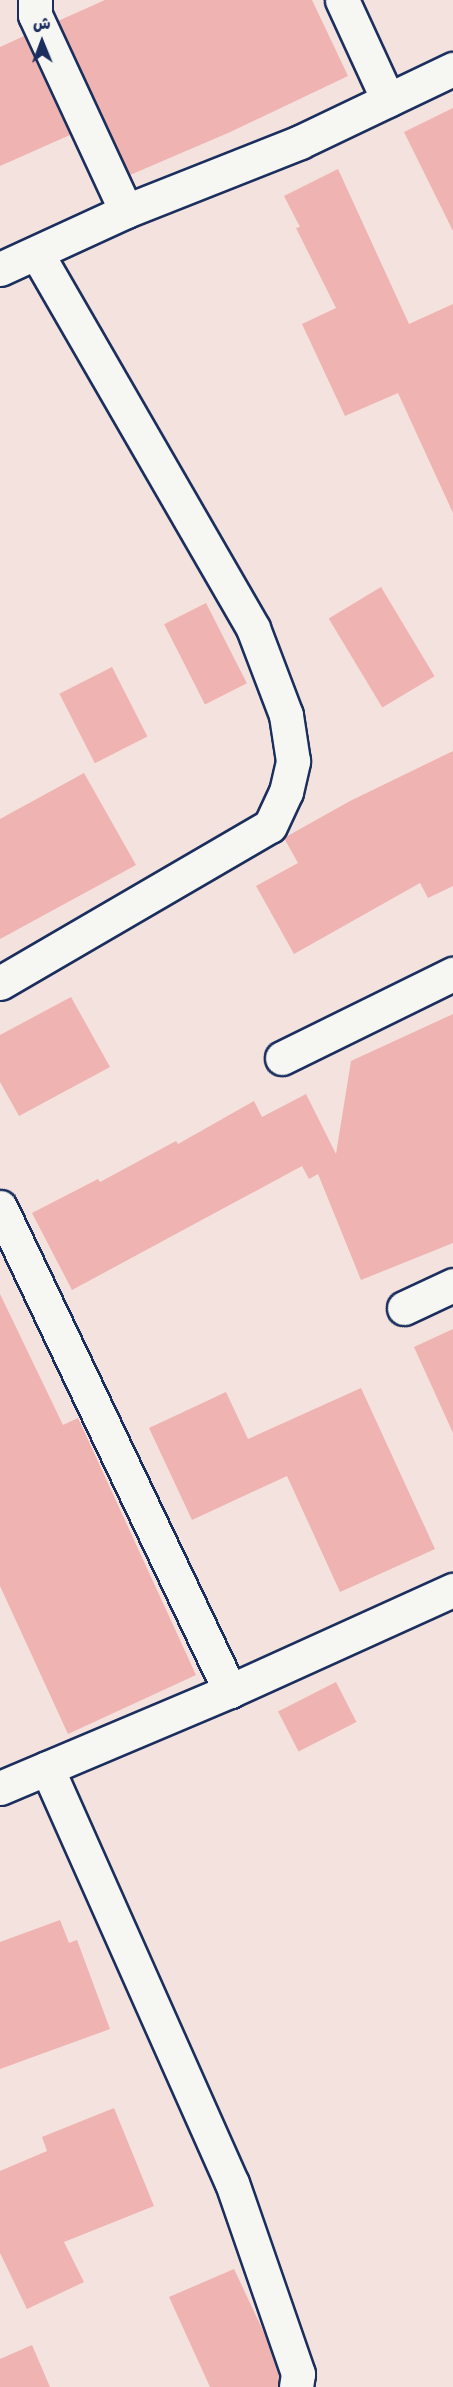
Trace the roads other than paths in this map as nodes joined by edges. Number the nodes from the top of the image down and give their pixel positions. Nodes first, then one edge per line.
1 (35, 0) edge
2 (342, 0) edge
3 (453, 69) edge
4 (388, 100) junction
5 (126, 211) junction
6 (37, 254) junction
7 (0, 269) edge
8 (453, 974) edge
9 (0, 983) edge
10 (282, 1058) dead end
11 (0, 1207) edge
12 (453, 1285) edge
13 (404, 1308) dead end
14 (453, 1590) edge
15 (230, 1691) junction
16 (46, 1768) junction
17 (0, 1788) edge
18 (296, 2387) edge

1 - 5 street
2 - 4 street
3 - 4 street
4 - 5 street
5 - 6 street
6 - 7 street
6 - 9 street
8 - 10 street
11 - 15 street
12 - 13 street
14 - 15 street
15 - 16 street
16 - 17 street
16 - 18 street

